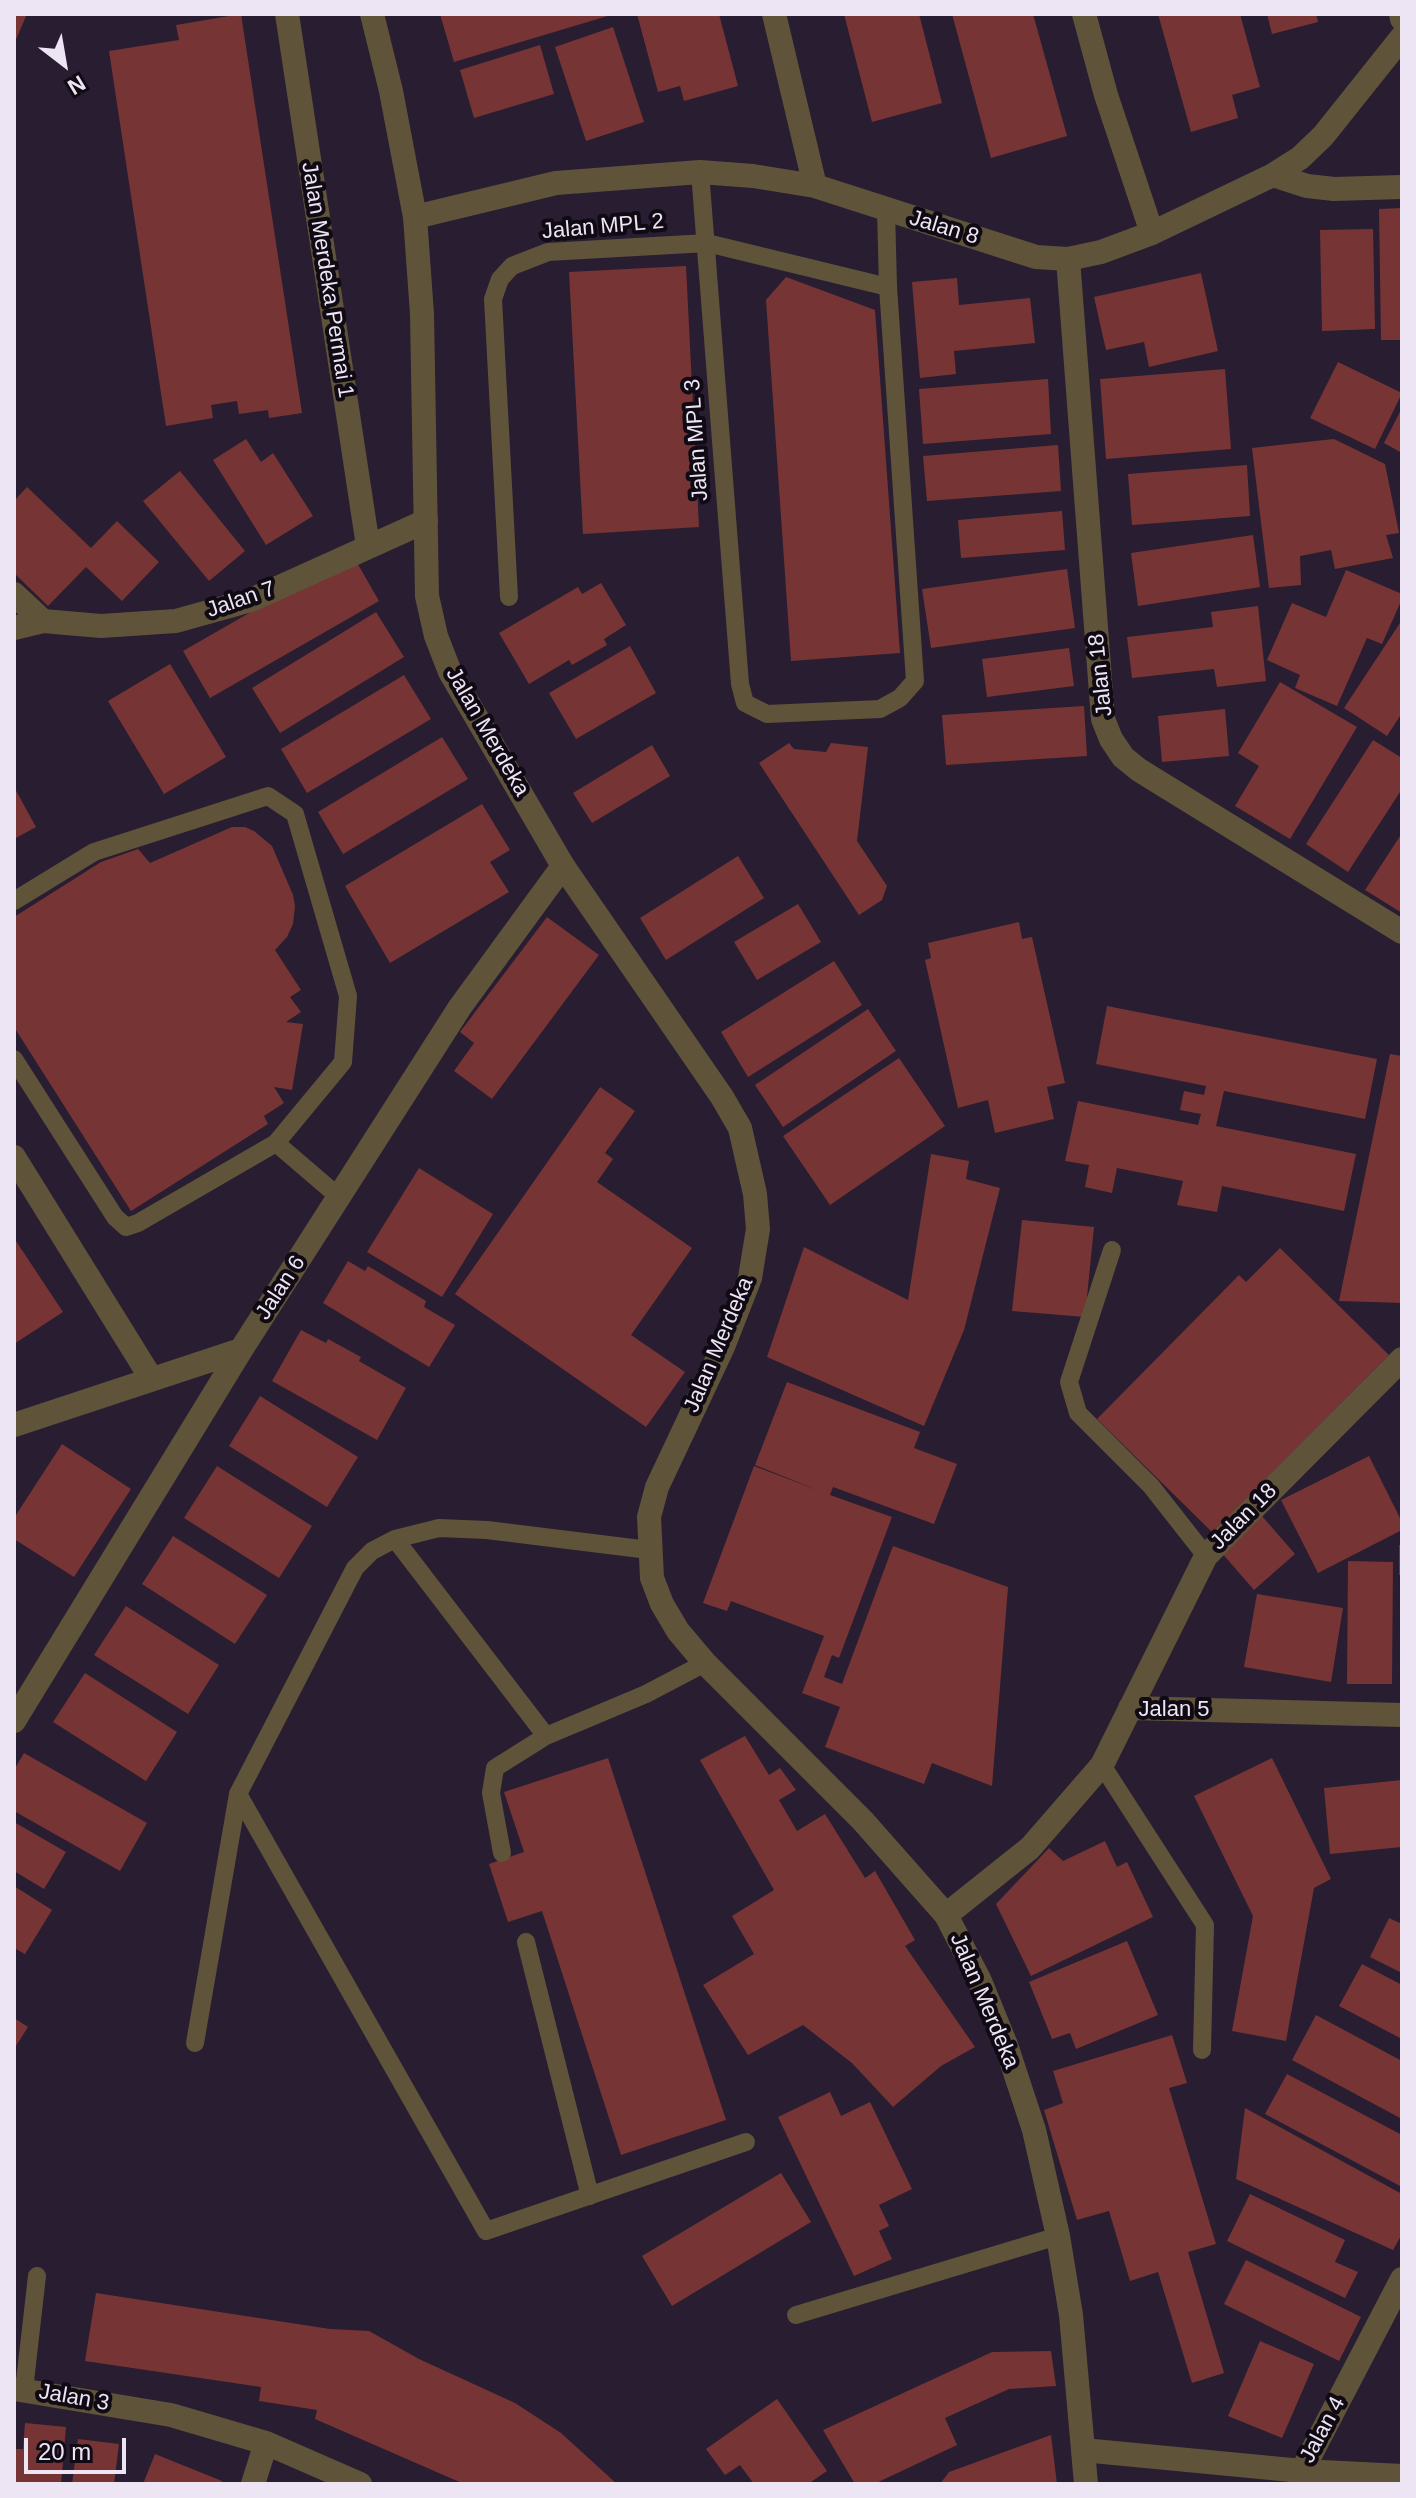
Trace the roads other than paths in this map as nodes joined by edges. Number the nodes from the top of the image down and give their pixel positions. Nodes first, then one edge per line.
1 (287, 14) edge
2 (372, 14) edge
3 (774, 14) edge
4 (1084, 14) edge
5 (1402, 37) edge
6 (700, 172) junction
7 (1273, 175) junction
8 (815, 186) junction
9 (1402, 187) edge
10 (886, 210) junction
11 (415, 217) junction
12 (1152, 233) junction
13 (707, 243) junction
14 (1068, 259) junction
15 (888, 287) junction
16 (426, 521) junction
17 (368, 546) junction
18 (14, 594) edge
19 (509, 597) dead end
20 (43, 621) junction
21 (14, 628) edge
22 (563, 866) junction
23 (14, 901) edge
24 (1402, 932) edge
25 (14, 1059) edge
26 (276, 1143) junction
27 (14, 1157) edge
28 (339, 1197) junction
29 (1112, 1250) dead end
30 (241, 1350) junction
31 (1402, 1359) edge
32 (151, 1378) junction
33 (14, 1425) edge
34 (395, 1539) junction
35 (649, 1550) junction
36 (1206, 1556) junction
37 (705, 1663) junction
38 (21, 1697) edge
39 (1130, 1708) junction
40 (1402, 1715) edge
41 (14, 1721) edge
42 (546, 1736) junction
43 (1102, 1765) junction
44 (238, 1794) junction
45 (502, 1853) dead end
46 (946, 1915) junction
47 (526, 1942) dead end
48 (195, 2043) dead end
49 (1202, 2050) dead end
50 (746, 2142) dead end
51 (590, 2196) junction
52 (1058, 2236) junction
53 (37, 2276) dead end
54 (1402, 2279) edge
55 (796, 2315) dead end
56 (19, 2390) edge
57 (266, 2443) junction
58 (1083, 2450) junction
59 (1302, 2471) junction
60 (1402, 2476) edge
61 (253, 2484) edge
62 (360, 2484) edge
63 (1086, 2484) edge

1 - 17 street, Jalan Merdeka Permai 1
2 - 11 street, Jalan Merdeka
3 - 8 street
4 - 12 street
5 - 7 street, Jalan 8
6 - 8 street, Jalan 8
6 - 11 street, Jalan 8
6 - 13 lane, Jalan MPL 3
7 - 9 street
7 - 12 street, Jalan 8
8 - 10 street, Jalan 8
10 - 14 street, Jalan 8
10 - 15 lane
11 - 16 street, Jalan Merdeka
12 - 14 street, Jalan 8
13 - 15 lane, Jalan MPL 2
13 - 15 lane, Jalan MPL 3
13 - 19 lane, Jalan MPL 2
14 - 24 street, Jalan 18
16 - 17 street, Jalan 7
16 - 22 street, Jalan Merdeka
17 - 20 street, Jalan 7
18 - 20 street
20 - 21 street, Jalan 7
22 - 28 street, Jalan 6
22 - 35 street, Jalan Merdeka
23 - 26 lane
25 - 26 lane
26 - 28 lane
27 - 32 street
28 - 30 street, Jalan 6
29 - 36 lane
30 - 32 street
30 - 38 street, Jalan 6
31 - 36 street, Jalan 18
32 - 33 street
34 - 35 lane
34 - 42 lane
34 - 44 lane
35 - 37 street, Jalan Merdeka
36 - 39 street, Jalan 18
37 - 42 lane
37 - 46 street, Jalan Merdeka
38 - 41 street, Jalan 6
39 - 40 street, Jalan 5
39 - 43 street, Jalan 5
42 - 45 lane
43 - 46 street, Jalan 5
43 - 49 lane
44 - 48 lane
44 - 51 lane
46 - 52 street, Jalan Merdeka
47 - 51 lane
50 - 51 lane
52 - 55 lane
52 - 58 street, Jalan Merdeka
53 - 56 lane
54 - 59 street, Jalan 4
56 - 57 street, Jalan 3
57 - 61 street
57 - 62 street, Jalan 3
58 - 59 street, Jalan 4
58 - 63 street, Jalan Merdeka
59 - 60 street

